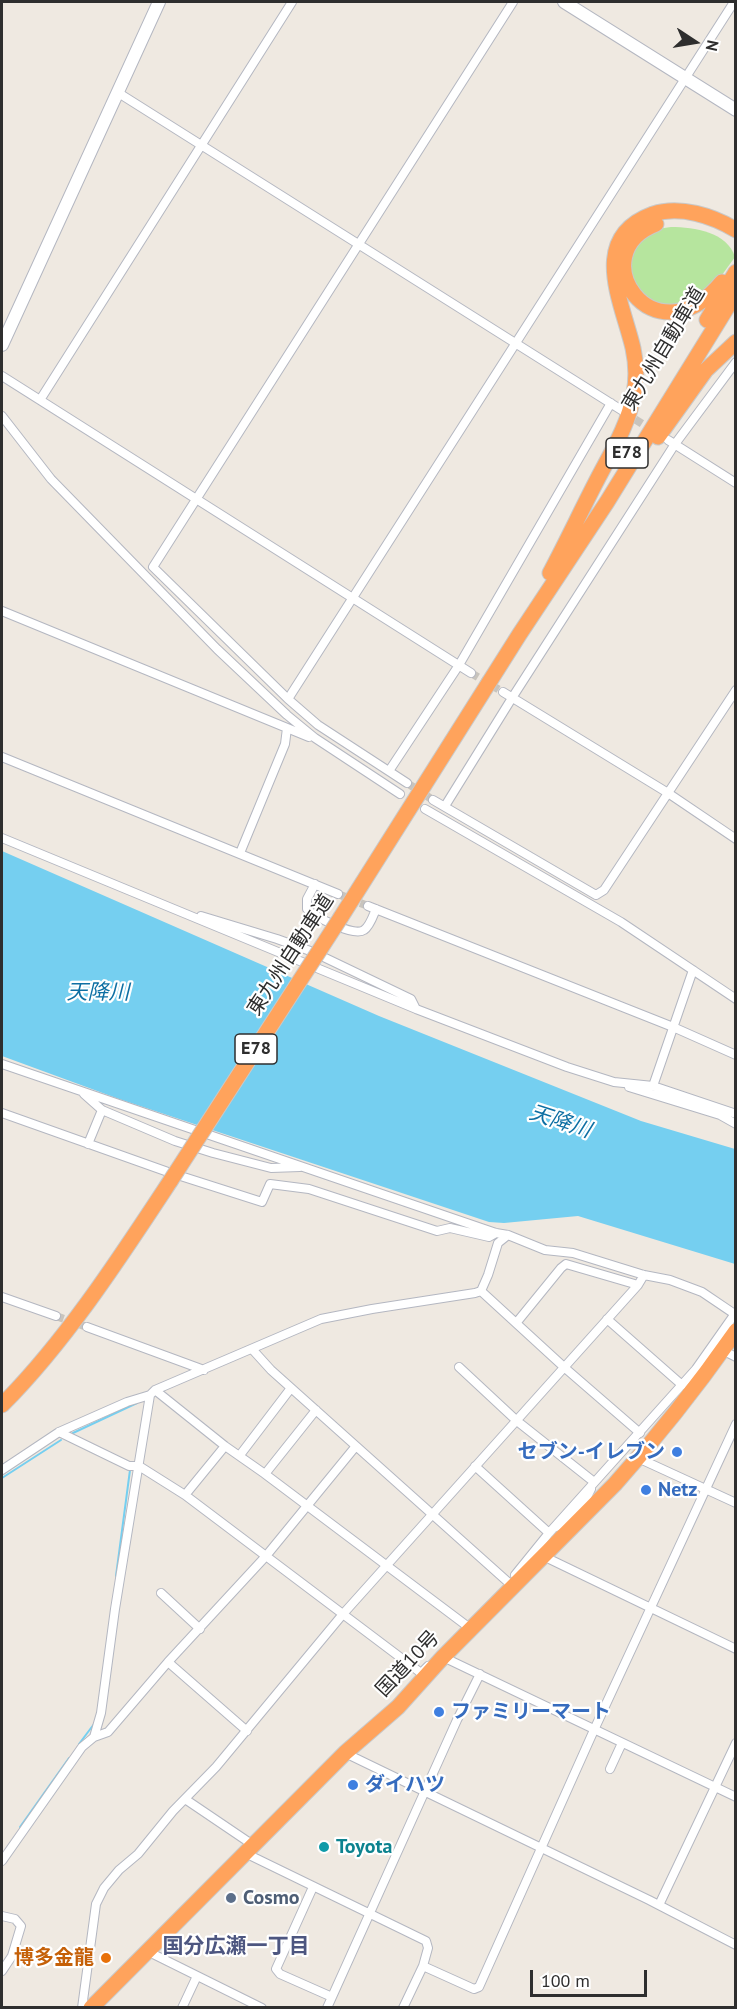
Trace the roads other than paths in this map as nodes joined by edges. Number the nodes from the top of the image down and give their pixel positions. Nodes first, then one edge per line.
1 (159, 2) edge
2 (292, 2) edge
3 (513, 2) edge
4 (564, 2) edge
5 (734, 2) edge
6 (685, 78) junction
7 (117, 92) junction
8 (735, 110) edge
9 (201, 146) junction
10 (735, 230) edge
11 (735, 240) edge
12 (358, 244) junction
13 (735, 264) edge
14 (735, 272) edge
15 (735, 292) edge
16 (735, 342) edge
17 (514, 343) junction
18 (2, 345) edge
19 (735, 362) edge
20 (2, 376) edge
21 (40, 400) junction
22 (611, 403) junction
23 (623, 411) tunnel mouth
24 (2, 416) edge
25 (672, 442) junction
26 (735, 483) edge
27 (196, 499) junction
28 (607, 502) junction
29 (352, 598) junction
30 (2, 611) edge
31 (519, 634) junction
32 (459, 665) junction
33 (471, 673) tunnel mouth
34 (735, 690) edge
35 (503, 692) tunnel mouth
36 (512, 698) junction
37 (288, 699) junction
38 (470, 711) junction
39 (287, 728) junction
40 (315, 738) junction
41 (2, 757) edge
42 (389, 771) junction
43 (407, 783) tunnel mouth
44 (668, 793) junction
45 (400, 794) dead end
46 (445, 806) junction
47 (2, 838) edge
48 (735, 839) edge
49 (240, 853) junction
50 (315, 884) junction
51 (338, 894) tunnel mouth
52 (693, 970) junction
53 (735, 999) edge
54 (673, 1027) junction
55 (735, 1055) edge
56 (2, 1065) edge
57 (614, 1082) junction
58 (653, 1086) junction
59 (79, 1090) junction
60 (102, 1110) junction
61 (2, 1113) edge
62 (735, 1114) edge
63 (735, 1124) edge
64 (88, 1144) junction
65 (307, 1167) junction
66 (496, 1233) junction
67 (508, 1235) junction
68 (644, 1275) junction
69 (638, 1285) junction
70 (481, 1291) junction
71 (2, 1297) edge
72 (735, 1315) edge
73 (56, 1316) tunnel mouth
74 (607, 1319) junction
75 (517, 1322) junction
76 (87, 1326) tunnel mouth
77 (735, 1331) edge
78 (252, 1349) junction
79 (729, 1354) edge
80 (459, 1367) dead end
81 (565, 1368) junction
82 (204, 1370) junction
83 (682, 1385) junction
84 (291, 1388) junction
85 (152, 1393) junction
86 (2, 1405) edge
87 (316, 1410) junction
88 (517, 1421) junction
89 (735, 1424) edge
90 (60, 1432) junction
91 (640, 1433) junction
92 (225, 1446) junction
93 (356, 1446) junction
94 (240, 1455) junction
95 (639, 1458) junction
96 (139, 1466) junction
97 (475, 1466) junction
98 (2, 1470) edge
99 (265, 1474) junction
100 (594, 1482) junction
101 (706, 1488) junction
102 (185, 1495) junction
103 (735, 1503) edge
104 (306, 1506) junction
105 (580, 1514) junction
106 (432, 1515) junction
107 (549, 1533) junction
108 (266, 1556) junction
109 (543, 1556) junction
110 (387, 1566) junction
111 (509, 1583) junction
112 (161, 1593) dead end
113 (651, 1608) junction
114 (343, 1614) junction
115 (467, 1626) junction
116 (200, 1629) junction
117 (735, 1648) edge
118 (442, 1657) junction
119 (168, 1662) junction
120 (480, 1674) junction
121 (594, 1730) junction
122 (247, 1731) junction
123 (94, 1737) junction
124 (622, 1743) junction
125 (735, 1743) edge
126 (345, 1753) junction
127 (610, 1768) dead end
128 (715, 1787) junction
129 (424, 1793) junction
130 (735, 1797) edge
131 (185, 1799) junction
132 (249, 1849) junction
133 (541, 1849) junction
134 (2, 1861) edge
135 (313, 1887) junction
136 (659, 1905) junction
137 (369, 1913) junction
138 (2, 1916) edge
139 (735, 1945) edge
140 (147, 1951) junction
141 (423, 1965) junction
142 (2, 1971) edge
143 (197, 1976) junction
144 (332, 1997) junction
145 (247, 2004) edge
146 (82, 2007) edge
147 (91, 2007) edge
148 (182, 2007) edge
149 (262, 2007) edge
150 (327, 2007) edge
151 (403, 2007) edge

1 - 7 street
2 - 9 street
3 - 12 street
4 - 6 street
5 - 6 street
6 - 8 street
6 - 17 street
7 - 9 street
7 - 18 street
9 - 12 street
9 - 21 street
10 - 38 highway
11 - 13 highway
12 - 17 street
12 - 27 street
14 - 31 highway, 東九州自動車道 / E78
15 - 28 highway, 東九州自動車道 / E78
16 - 28 highway
17 - 22 street
17 - 29 street
19 - 25 street
20 - 21 street
21 - 27 street
22 - 23 street
22 - 32 street
24 - 40 street
25 - 26 street
25 - 36 street
27 - 29 street
27 - 37 street
28 - 31 highway, 東九州自動車道 / E78
29 - 32 street
29 - 37 street
30 - 39 street
31 - 38 highway, 東九州自動車道 / E78
32 - 33 street
32 - 42 street
34 - 44 street
35 - 36 street
36 - 44 street
36 - 46 street
37 - 42 street
38 - 86 highway, 東九州自動車道 / E78, bridge
39 - 40 street
39 - 49 street
40 - 45 street
41 - 49 street
42 - 43 street
44 - 46 street
44 - 48 street
46 - 52 street
47 - 57 street
49 - 50 street
50 - 51 street
50 - 54 street
52 - 53 street
52 - 54 street
54 - 55 street
54 - 58 street
56 - 59 street
57 - 58 street
57 - 63 street
58 - 62 street
59 - 60 street
59 - 65 street
60 - 64 street
60 - 65 street
61 - 64 street
64 - 66 street
65 - 66 street
66 - 67 street
67 - 68 street
67 - 70 street
68 - 69 street
68 - 72 street
69 - 74 street
69 - 75 street
70 - 75 street
70 - 78 street
71 - 73 street
72 - 83 street
74 - 81 street
74 - 83 street
75 - 81 street
76 - 82 street
77 - 79 highway, 国道10号
78 - 82 street
78 - 84 street
79 - 95 highway, 国道10号
80 - 88 street
81 - 88 street
81 - 91 street
82 - 85 street
83 - 91 street
84 - 87 street
84 - 94 street
85 - 90 street
85 - 92 street
85 - 96 street
87 - 93 street
87 - 99 street
88 - 97 street
88 - 100 street
89 - 101 street
90 - 96 street
90 - 98 street
91 - 100 street
92 - 94 street
92 - 102 street
93 - 104 street
93 - 106 street
94 - 99 street
95 - 101 street
95 - 105 highway, 国道10号
96 - 102 street
96 - 123 street
97 - 106 street
97 - 107 street
99 - 104 street
100 - 105 street
100 - 107 street
101 - 103 street
101 - 113 street
102 - 108 street
104 - 108 street
104 - 110 street
105 - 107 street
105 - 109 highway, 国道10号
106 - 110 street
106 - 111 street
107 - 111 street
108 - 114 street
108 - 116 street
109 - 113 street
109 - 118 highway, 国道10号
110 - 114 street
110 - 115 street
111 - 115 street
112 - 116 street
113 - 117 street
113 - 121 street
114 - 115 street
114 - 122 street
116 - 119 street
118 - 120 street
118 - 126 highway, 国道10号
119 - 122 street
119 - 123 street
120 - 121 street
120 - 129 street
121 - 124 street
121 - 133 street
122 - 131 street
123 - 134 street
124 - 127 street
124 - 128 street
125 - 128 street
126 - 129 street
126 - 132 highway, 国道10号
128 - 130 street
128 - 136 street
129 - 133 street
129 - 137 street
131 - 132 street
131 - 146 street
132 - 135 street
132 - 140 highway, 国道10号
133 - 136 street
133 - 141 street
135 - 137 street
135 - 144 street
136 - 139 street
137 - 141 street
137 - 144 street
138 - 142 street
140 - 143 street
140 - 147 highway, 国道10号
141 - 151 street
143 - 145 street
143 - 148 street
144 - 150 street
145 - 149 street

